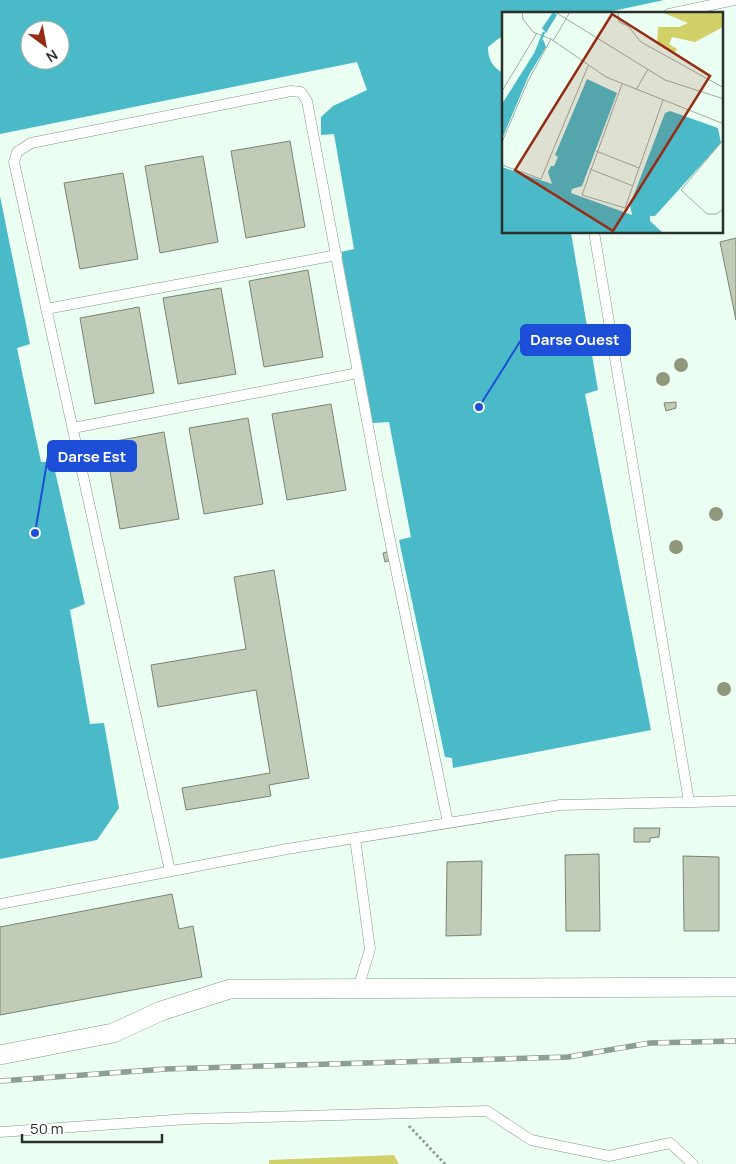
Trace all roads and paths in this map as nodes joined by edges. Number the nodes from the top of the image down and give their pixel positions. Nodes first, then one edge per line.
1 (734, 0) edge
2 (678, 12) edge
3 (594, 234) edge
4 (336, 255) junction
5 (46, 309) junction
6 (358, 373) junction
7 (73, 428) junction
8 (736, 801) edge
9 (689, 802) junction
10 (448, 823) junction
11 (355, 838) junction
12 (170, 872) junction
13 (0, 904) edge
14 (736, 987) edge
15 (358, 988) junction
16 (0, 1054) edge
17 (398, 1114) junction
18 (0, 1132) edge
19 (445, 1164) edge
20 (694, 1164) edge

1 - 2 lane
3 - 9 lane
4 - 5 lane
4 - 5 lane
4 - 6 lane
5 - 7 lane
6 - 7 lane
6 - 10 lane
7 - 12 lane
8 - 9 lane
9 - 10 lane
10 - 11 lane
11 - 12 lane
11 - 15 lane
12 - 13 lane
14 - 15 street
15 - 16 street
17 - 18 lane
17 - 19 path
17 - 20 lane

